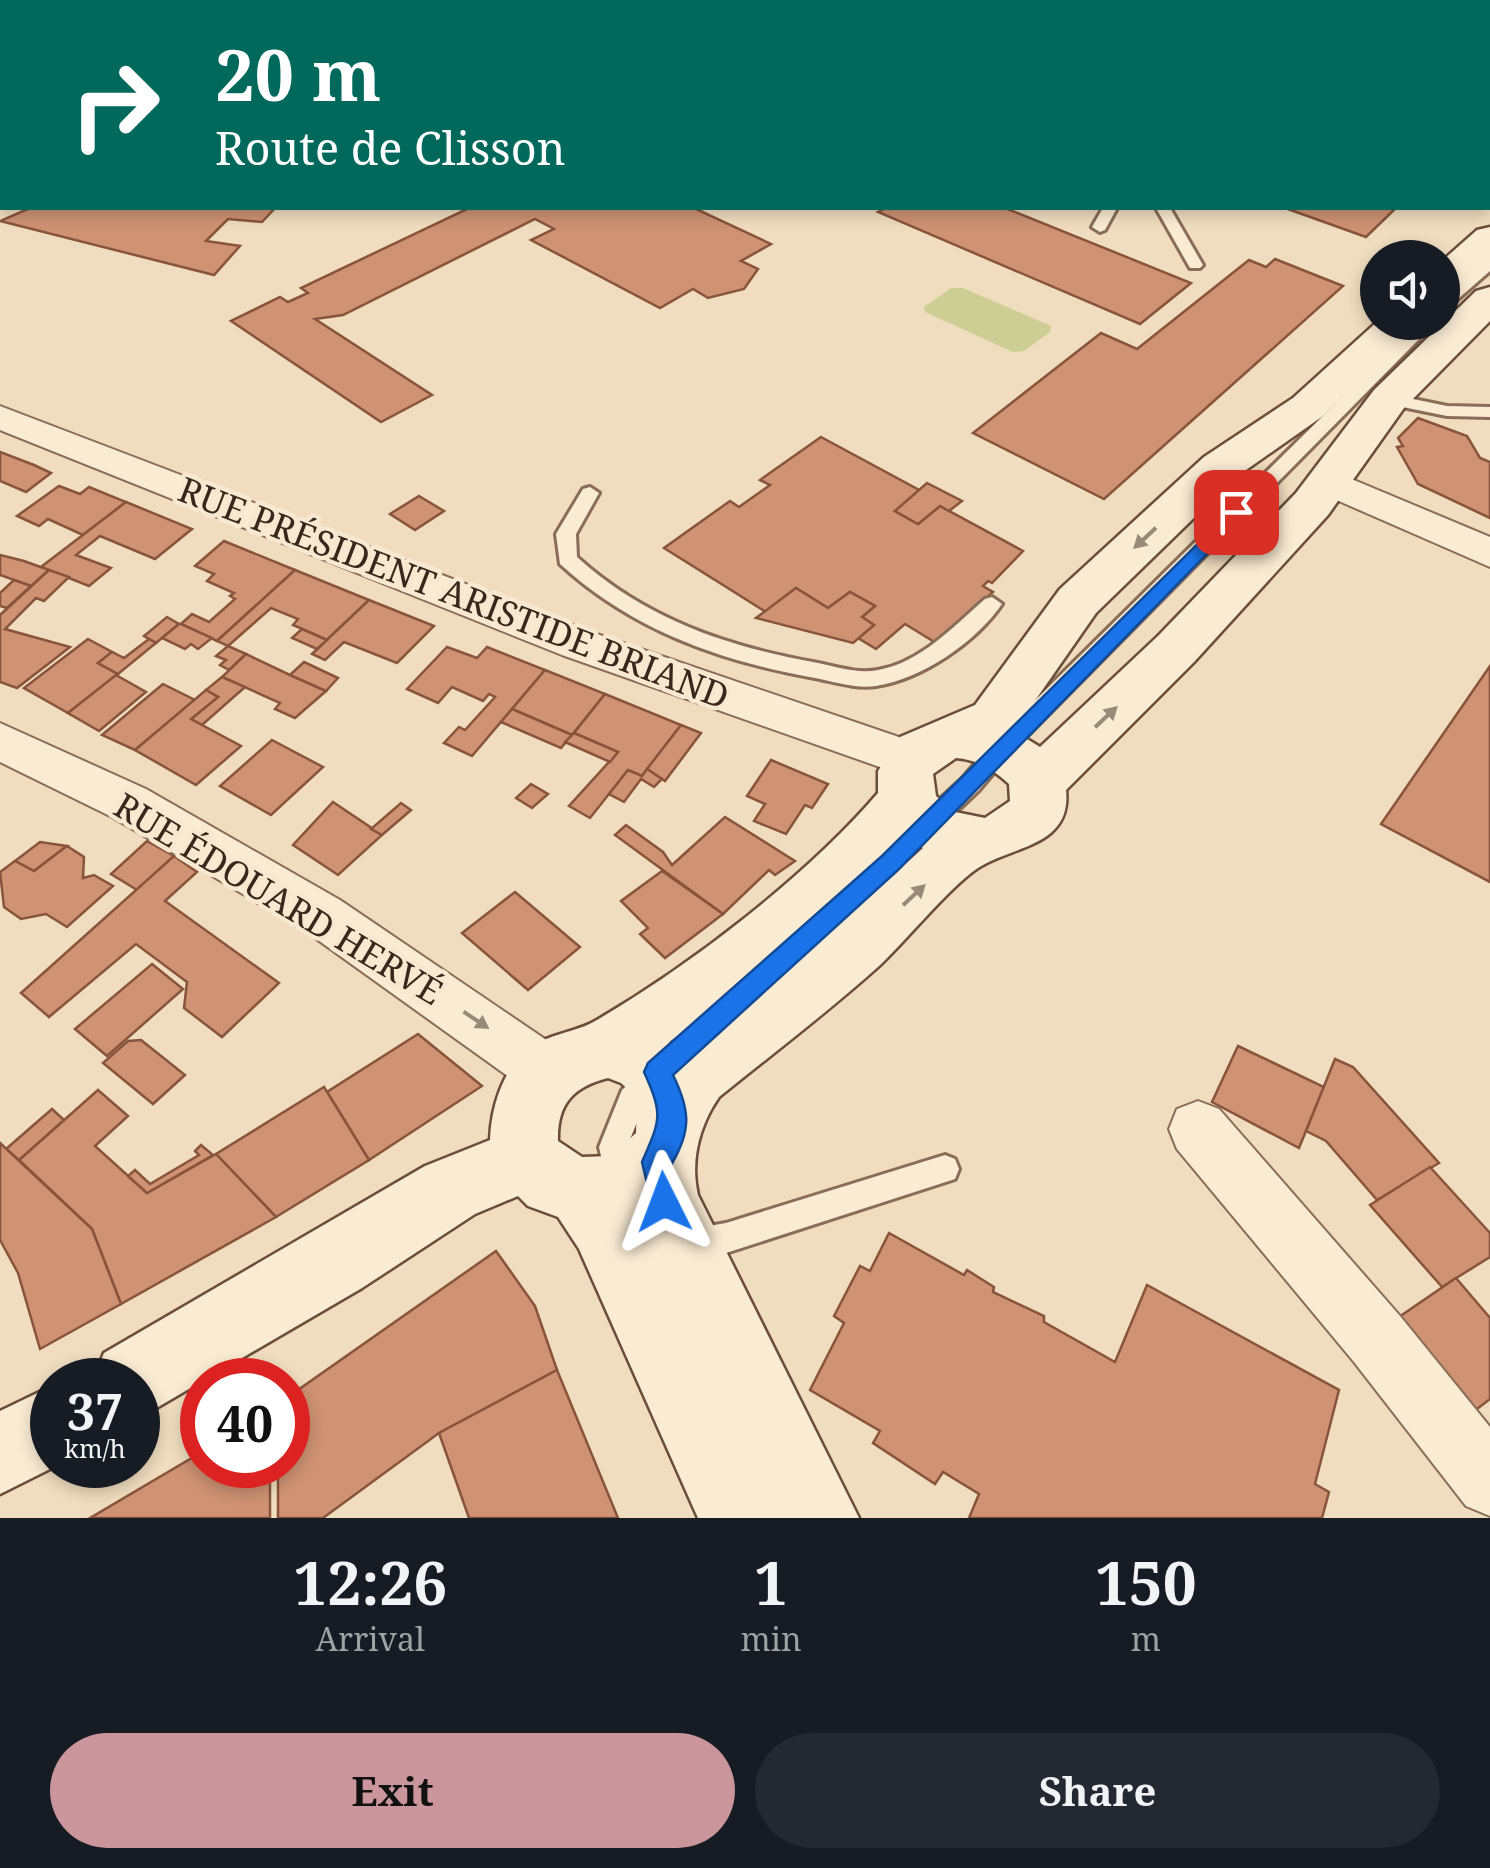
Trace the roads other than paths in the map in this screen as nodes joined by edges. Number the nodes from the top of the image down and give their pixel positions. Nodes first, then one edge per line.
1 (1109, 210) edge
2 (1164, 210) edge
3 (1100, 227) dead end
4 (1490, 238) edge
5 (1490, 262) edge
6 (1194, 265) dead end
7 (1460, 266) edge
8 (1460, 291) edge
9 (1490, 299) edge
10 (1381, 340) edge
11 (1410, 340) edge
12 (1389, 399) junction
13 (1490, 412) edge
14 (0, 417) edge
15 (1330, 482) junction
16 (590, 493) dead end
17 (1490, 553) edge
18 (992, 604) dead end
19 (0, 741) edge
20 (1000, 756) junction
21 (929, 806) junction
22 (547, 1072) junction
23 (1198, 1130) dead end
24 (618, 1132) junction
25 (945, 1168) dead end
26 (669, 1249) junction
27 (160, 1363) edge
28 (30, 1438) edge
29 (0, 1456) edge
30 (1490, 1482) edge
31 (739, 1518) edge
32 (818, 1518) edge

1 - 3 lane
2 - 6 lane
4 - 7 main road
5 - 8 lane
9 - 12 main road
10 -> 20 main road
11 - 20 lane
12 - 13 lane
12 - 15 main road
14 - 21 street, RUE PRÉSIDENT ARISTIDE BRIAND
15 - 17 street
20 -> 15 main road
16 - 18 lane
19 -> 22 street, RUE ÉDOUARD HERVÉ
20 - 21 main road
20 - 21 main road
21 - 24 main road
21 - 24 main road
22 - 24 main road
22 - 24 main road
23 - 30 street
24 - 26 main road
24 - 27 main road
24 - 31 main road
25 - 26 lane
26 - 32 main road
28 - 29 main road

